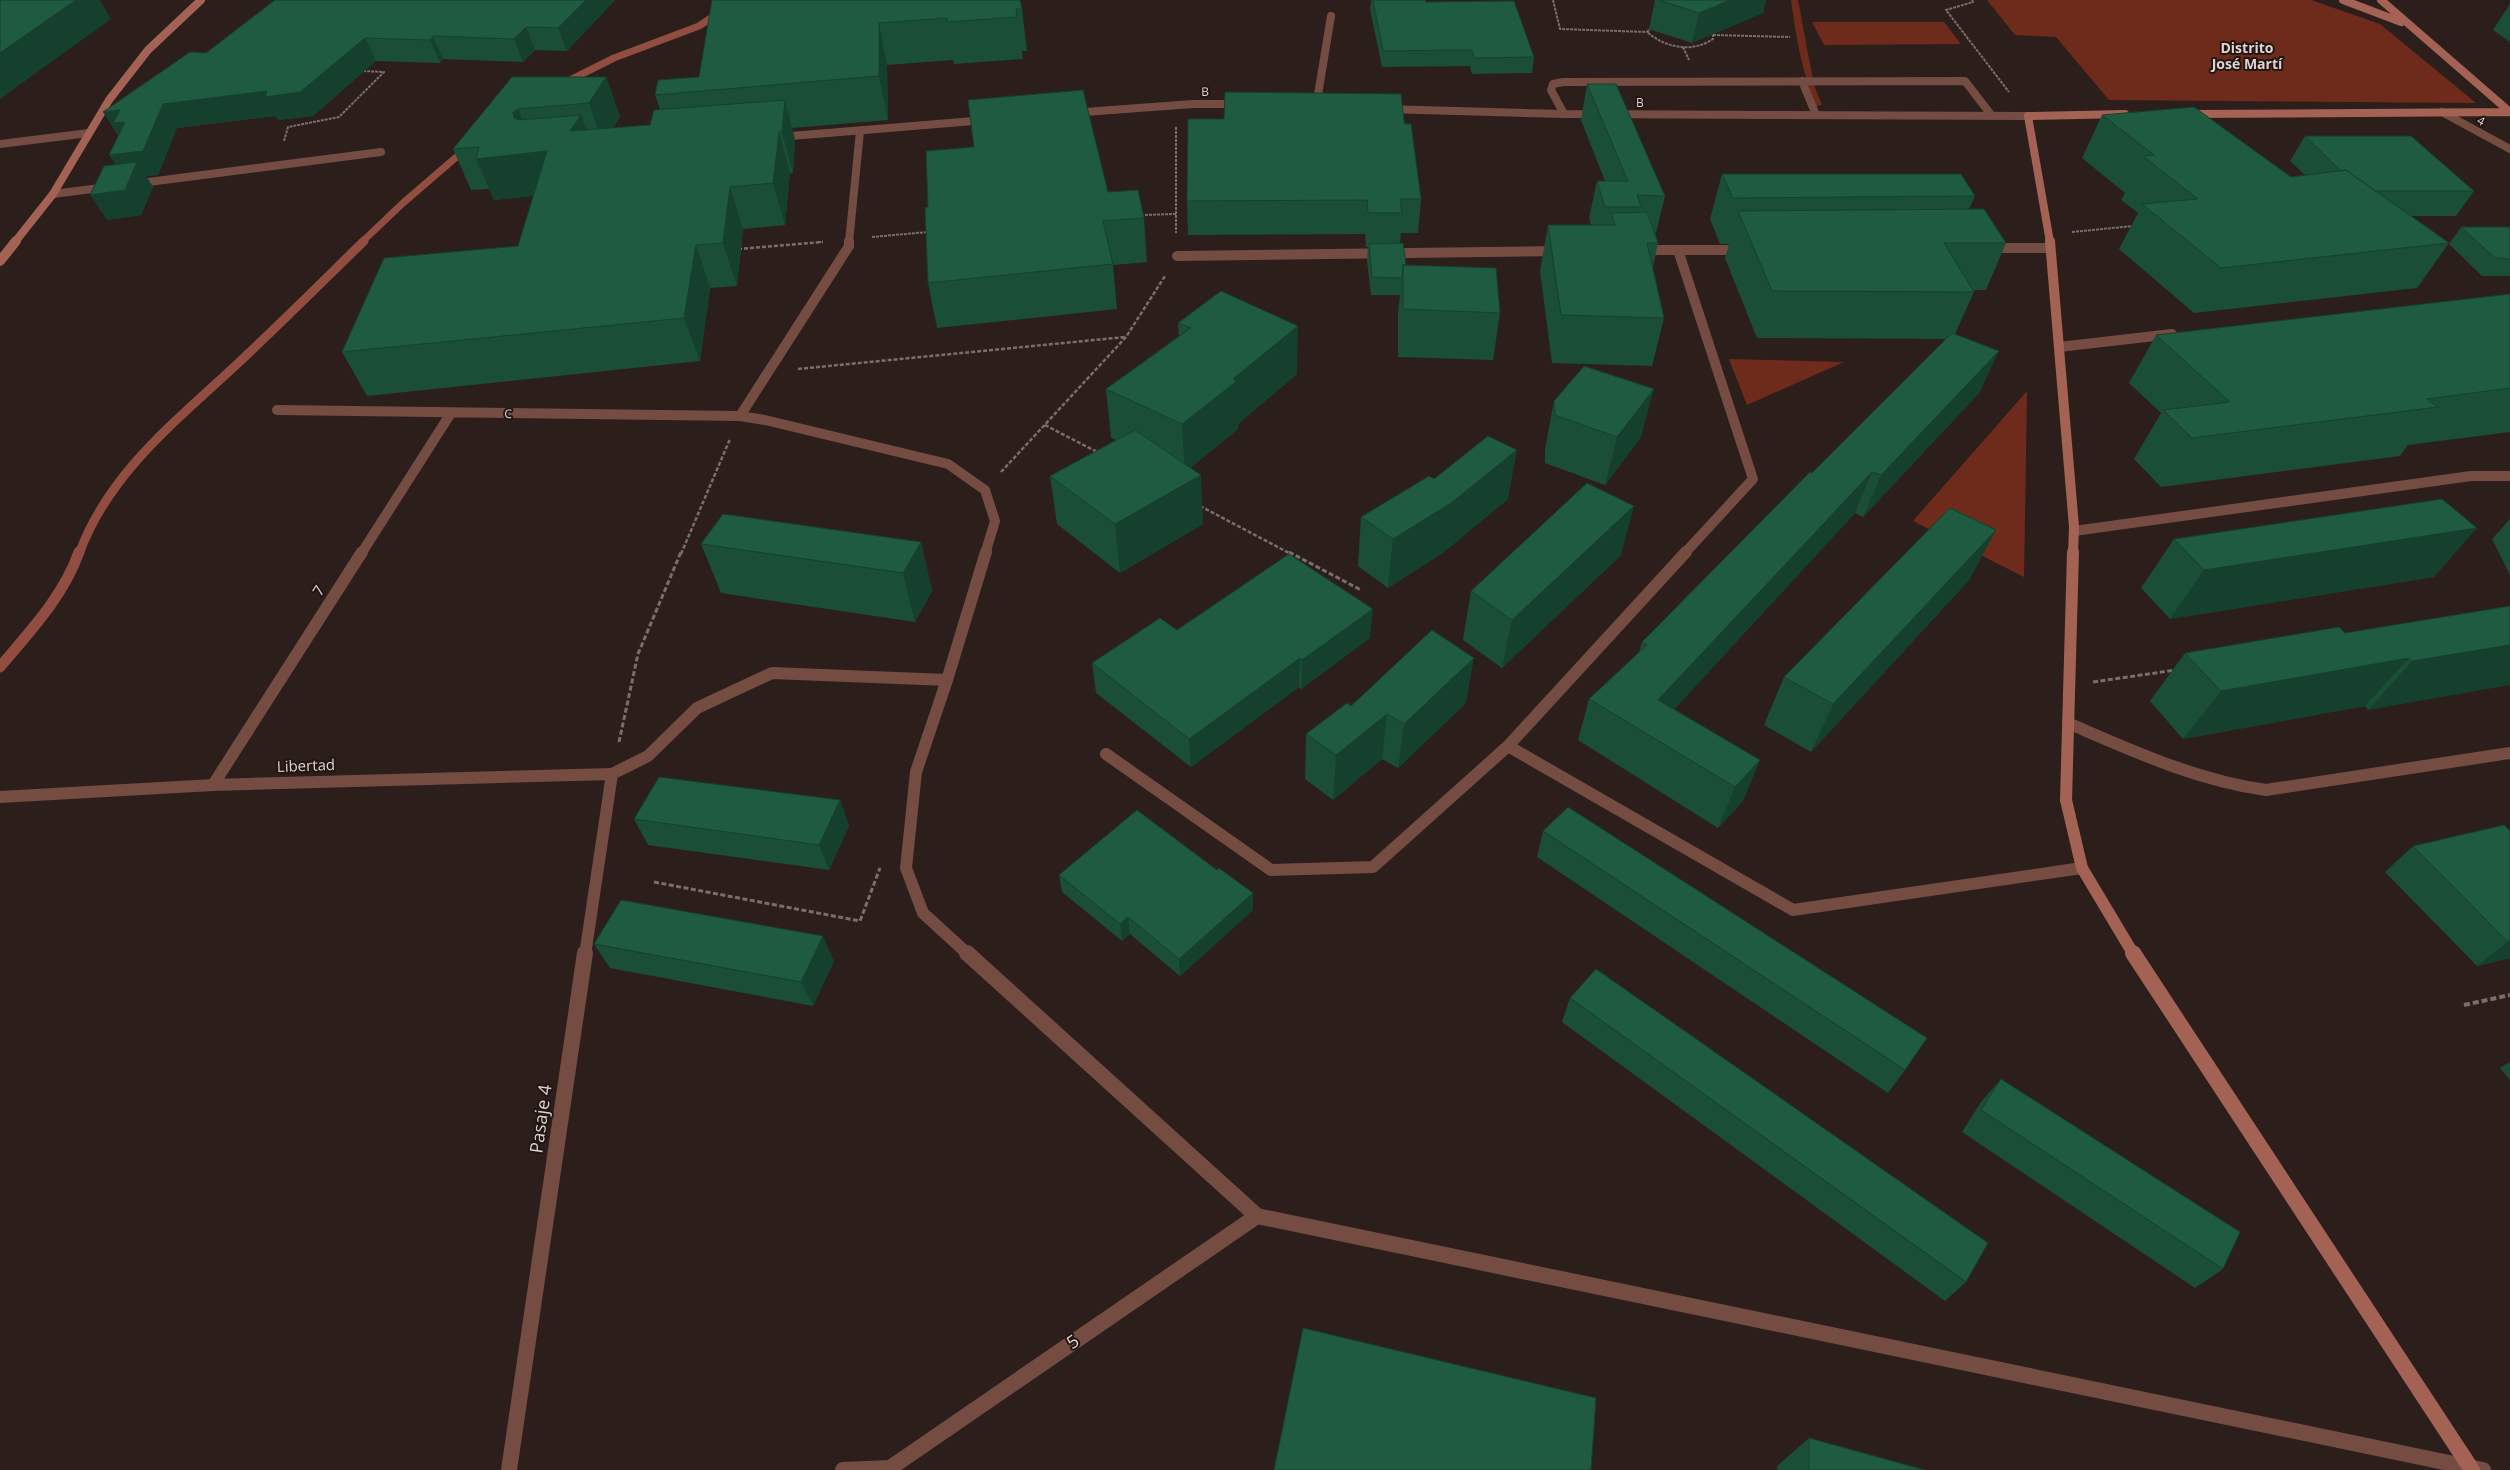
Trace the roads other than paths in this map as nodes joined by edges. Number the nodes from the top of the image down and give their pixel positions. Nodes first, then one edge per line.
1 (200, 0) edge
2 (2343, 0) edge
3 (2381, 0) edge
4 (1331, 16) dead end
5 (2414, 28) junction
6 (1802, 82) junction
7 (1249, 105) edge
8 (1306, 106) edge
9 (1316, 107) junction
10 (1326, 107) edge
11 (1376, 108) edge
12 (2442, 112) junction
13 (2510, 112) edge
14 (1066, 114) edge
15 (1564, 114) junction
16 (2135, 114) edge
17 (2174, 114) edge
18 (2184, 114) junction
19 (1816, 115) junction
20 (1992, 116) junction
21 (2028, 116) junction
22 (997, 119) edge
23 (2196, 126) edge
24 (860, 131) junction
25 (89, 133) junction
26 (771, 138) edge
27 (0, 144) edge
28 (2510, 149) edge
29 (380, 152) dead end
30 (53, 194) junction
31 (1981, 248) edge
32 (2050, 248) junction
33 (1630, 250) edge
34 (1678, 250) junction
35 (1757, 250) edge
36 (1572, 251) edge
37 (1177, 256) road end
38 (0, 261) edge
39 (2185, 333) edge
40 (2059, 347) junction
41 (277, 410) dead end
42 (450, 413) junction
43 (740, 416) junction
44 (2510, 476) edge
45 (2074, 531) junction
46 (947, 680) junction
47 (2068, 723) junction
48 (1508, 746) junction
49 (2510, 753) edge
50 (1106, 754) dead end
51 (612, 774) junction
52 (213, 785) junction
53 (0, 798) edge
54 (2082, 868) junction
55 (1257, 1216) junction
56 (2474, 1469) edge
57 (509, 1470) edge
58 (843, 1470) edge

1 - 25 street
2 - 5 street
3 - 5 street
4 - 9 street
5 - 13 street
6 - 15 street
6 - 19 street
6 - 20 street
7 - 14 street, B
8 - 9 street
9 - 10 street
11 - 15 street, B
12 - 13 street
12 - 18 street
12 - 28 street, 4
15 - 19 street, B
16 - 21 street
17 - 18 street
18 - 23 street
19 - 20 street, B
20 - 21 street, B
21 - 32 street
22 - 24 street
24 - 26 street
24 - 43 street
25 - 27 street
25 - 30 street
29 - 30 street
30 - 38 street
31 - 32 street
32 - 40 street
33 - 34 street
34 - 35 street
34 - 48 street
36 - 37 street
39 - 40 street
40 - 45 street
41 - 42 street, C
42 - 43 street, C
42 - 52 street, 7
43 - 46 street, C
44 - 45 street
45 - 47 street
46 - 51 street
46 - 55 street
47 - 49 street
47 - 54 street
48 - 50 street
48 - 54 street
51 - 52 street, Libertad
51 - 57 street, Pasaje 4
52 - 53 street, Libertad
54 - 56 street
55 - 56 street
55 - 58 street, 5

